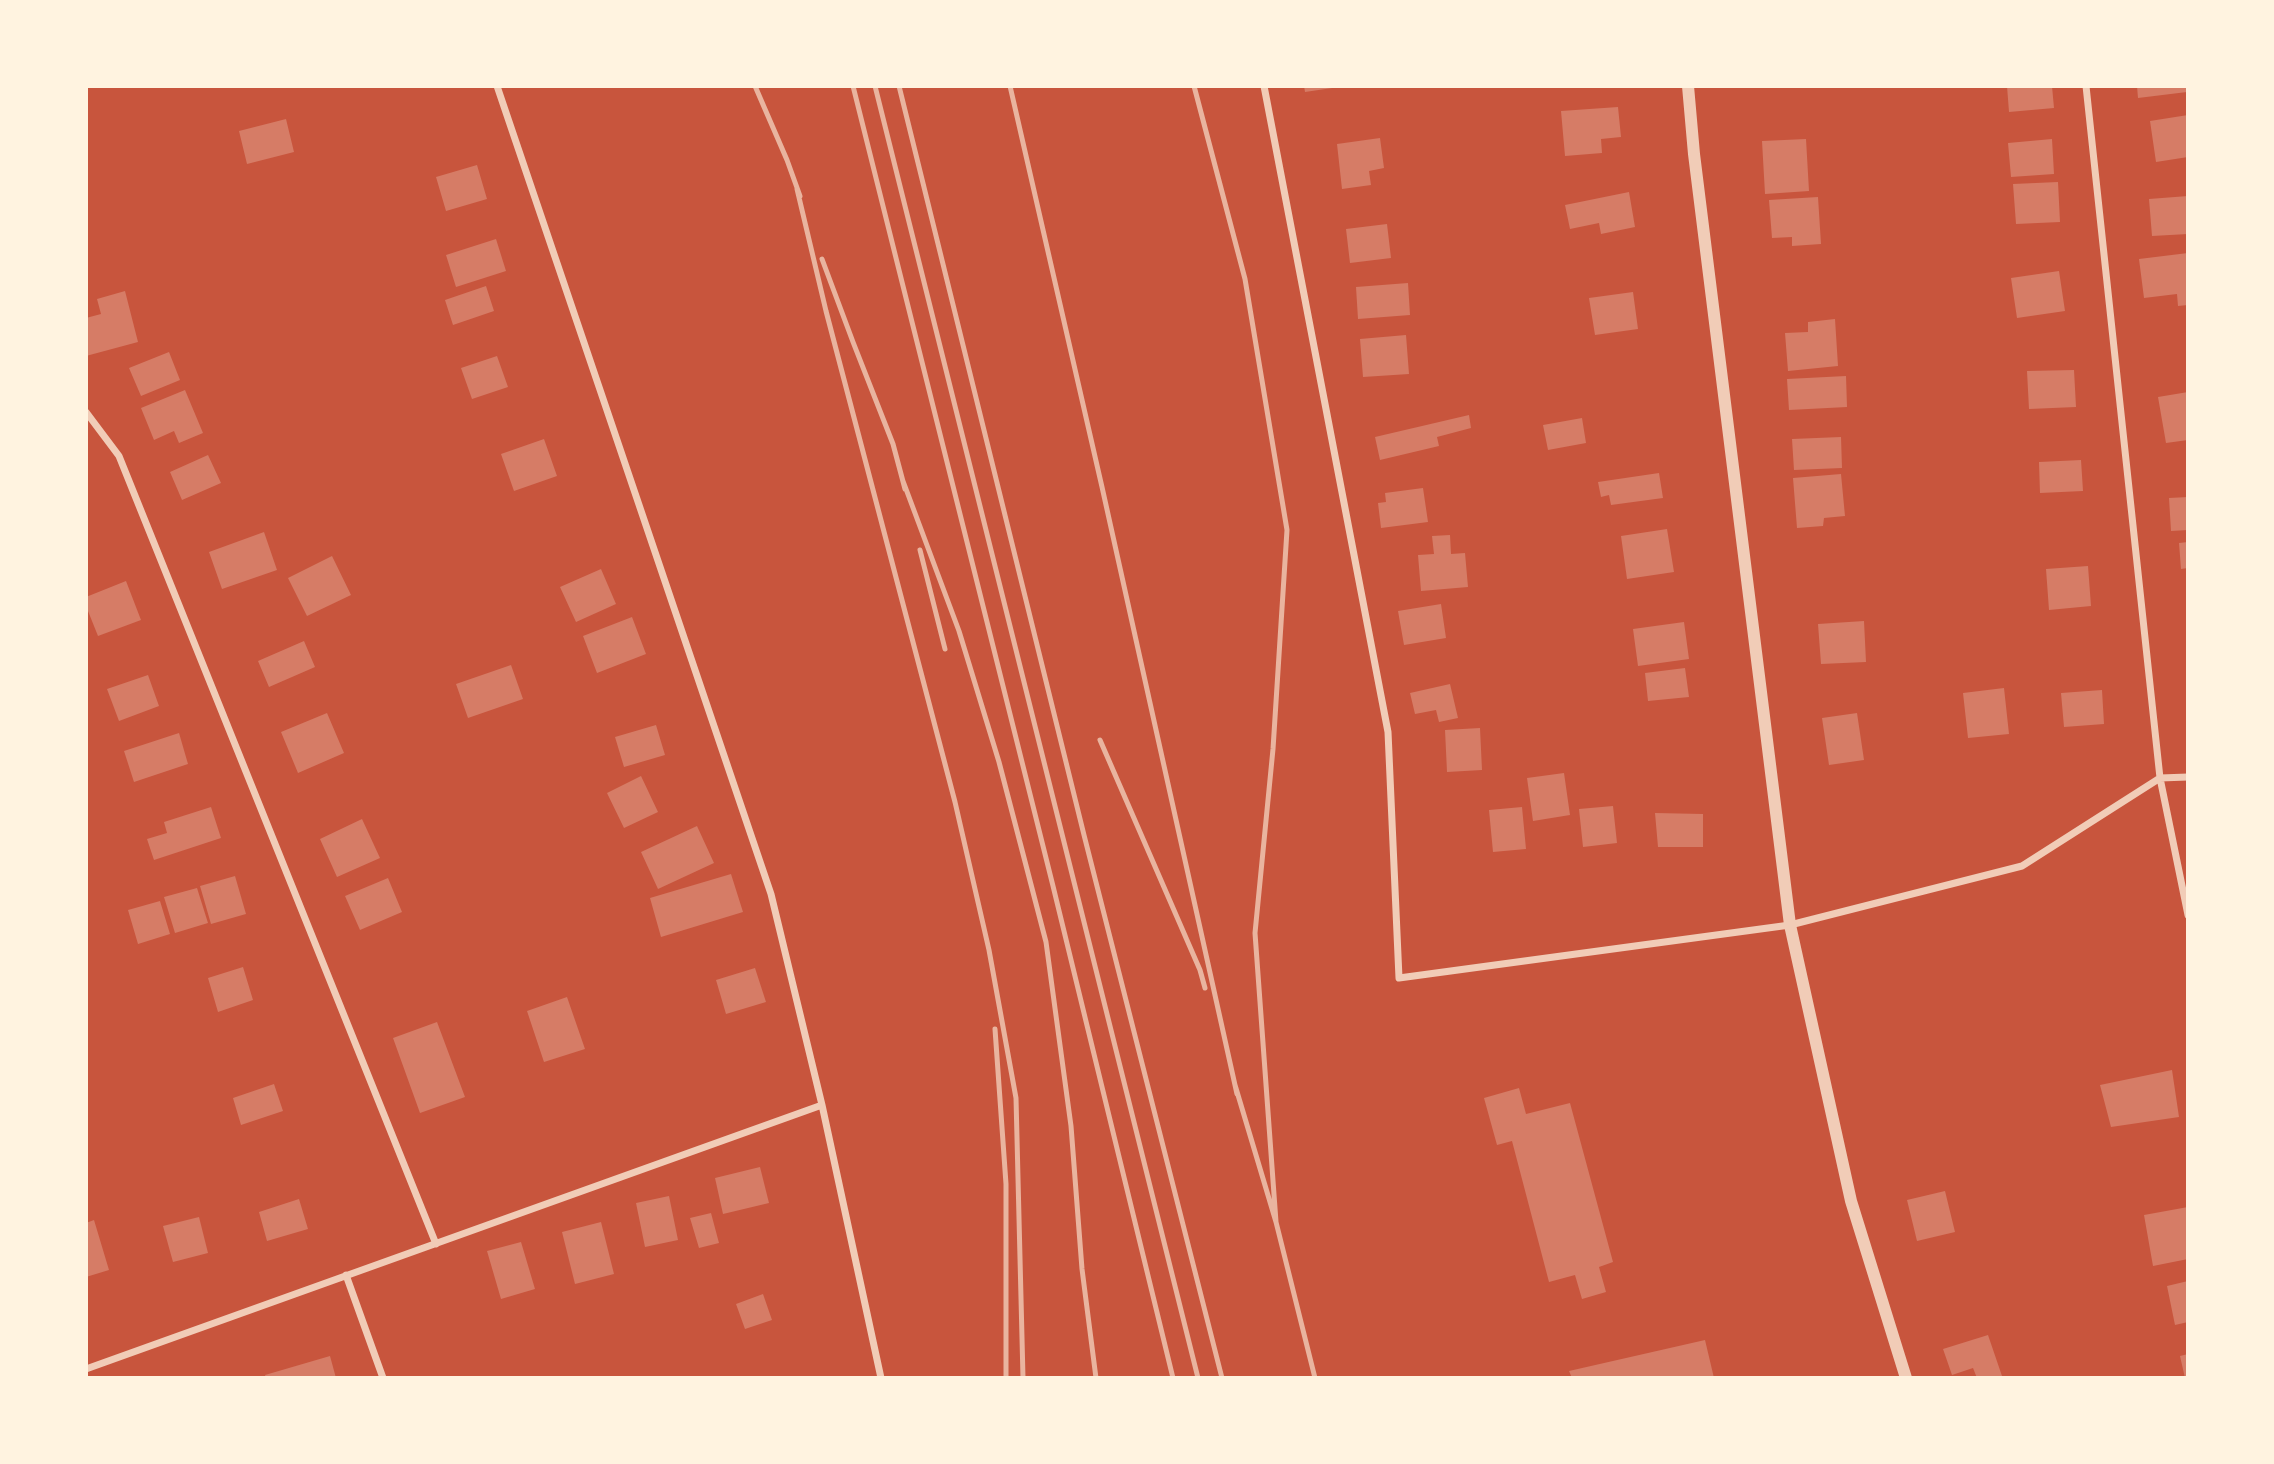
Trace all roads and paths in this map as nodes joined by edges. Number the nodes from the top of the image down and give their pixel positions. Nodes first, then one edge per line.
1 (497, 86) edge
2 (1264, 86) edge
3 (1688, 86) edge
4 (2087, 86) edge
5 (86, 412) edge
6 (2160, 778) junction
7 (2188, 778) edge
8 (2188, 915) edge
9 (1790, 925) junction
10 (822, 1105) junction
11 (436, 1244) junction
12 (346, 1276) junction
13 (86, 1369) edge
14 (383, 1378) edge
15 (881, 1378) edge
16 (1906, 1378) edge

1 - 10 street
2 - 9 street
3 - 9 street
4 - 6 street
5 - 11 street
6 - 7 street
6 - 8 street
6 - 9 street
9 - 16 street
10 - 11 street
10 - 15 street
11 - 12 street
12 - 13 street
12 - 14 street

